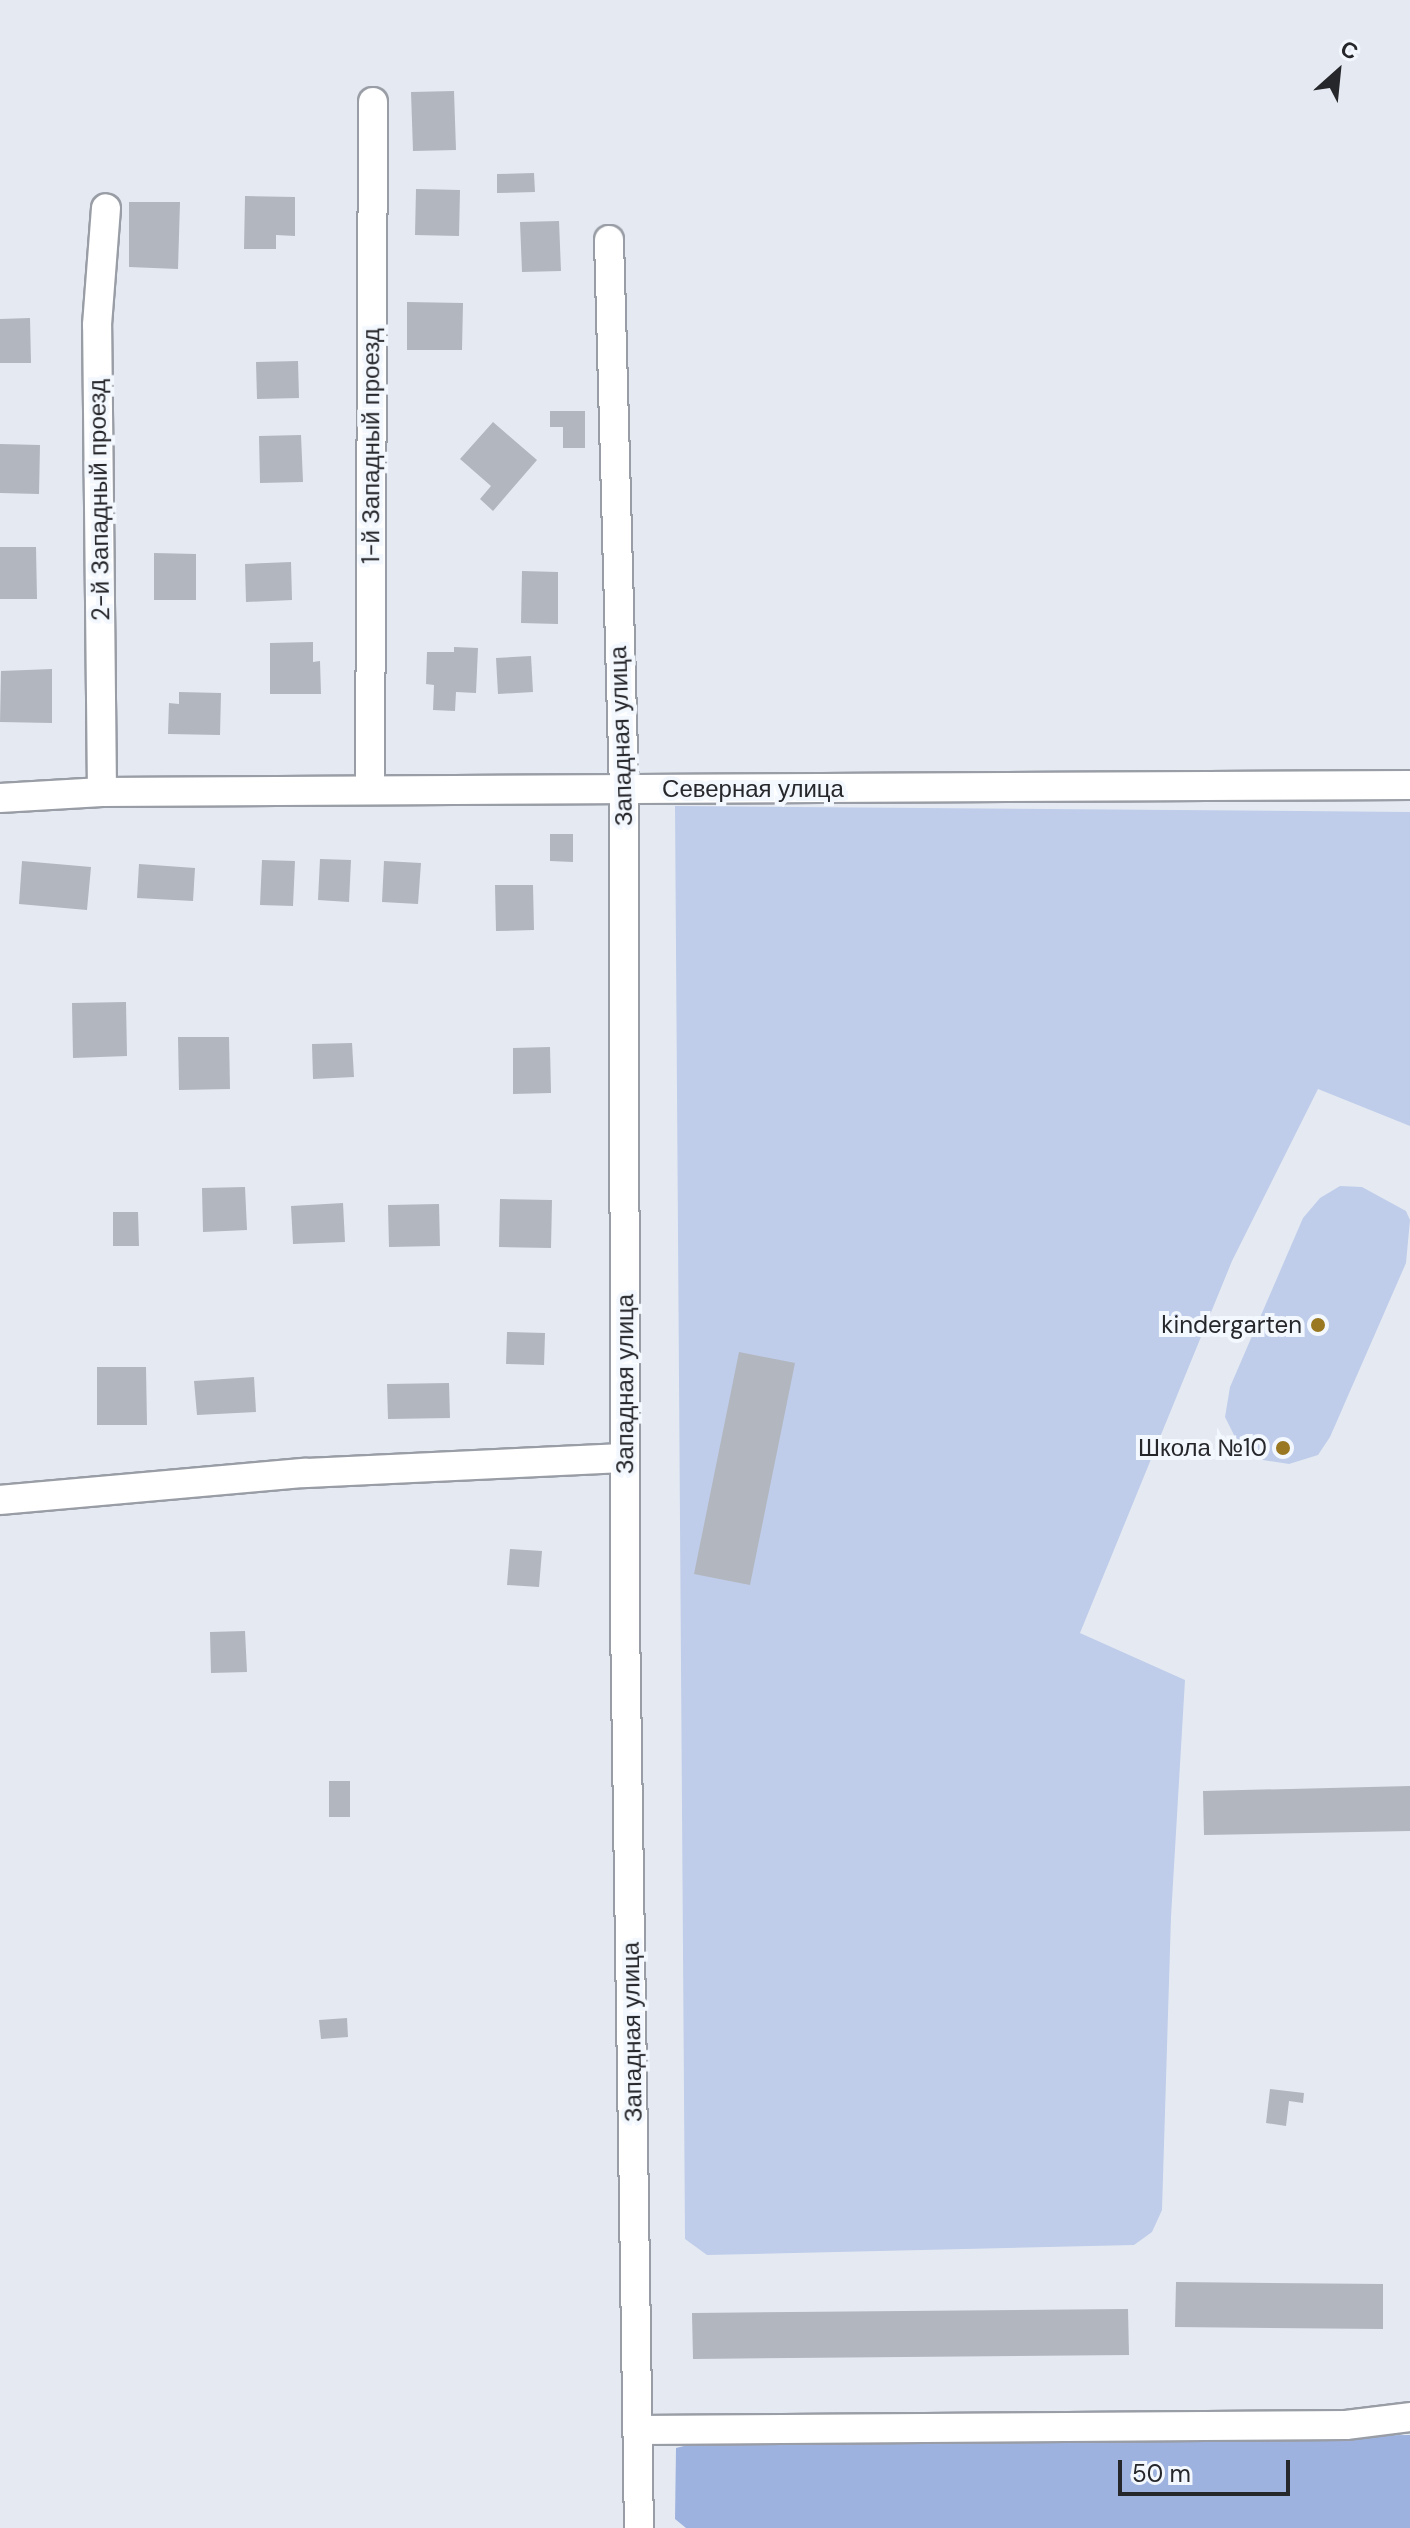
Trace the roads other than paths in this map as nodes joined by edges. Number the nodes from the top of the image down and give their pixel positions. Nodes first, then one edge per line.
1 (373, 102) dead end
2 (106, 208) dead end
3 (609, 240) dead end
4 (1410, 785) edge
5 (370, 790) junction
6 (624, 790) junction
7 (102, 792) junction
8 (0, 798) edge
9 (625, 1458) junction
10 (0, 1500) edge
11 (1410, 2417) edge
12 (640, 2430) junction
13 (639, 2528) edge

1 - 5 street, 1-й Западный проезд
2 - 7 street, 2-й Западный проезд
3 - 6 street, Западная улица
4 - 6 street, Северная улица
5 - 6 street, Северная улица
5 - 7 street, Северная улица
6 - 9 street, Западная улица
7 - 8 street, Северная улица
9 - 10 street
9 - 12 street, Западная улица
11 - 12 street
12 - 13 street, Западная улица

